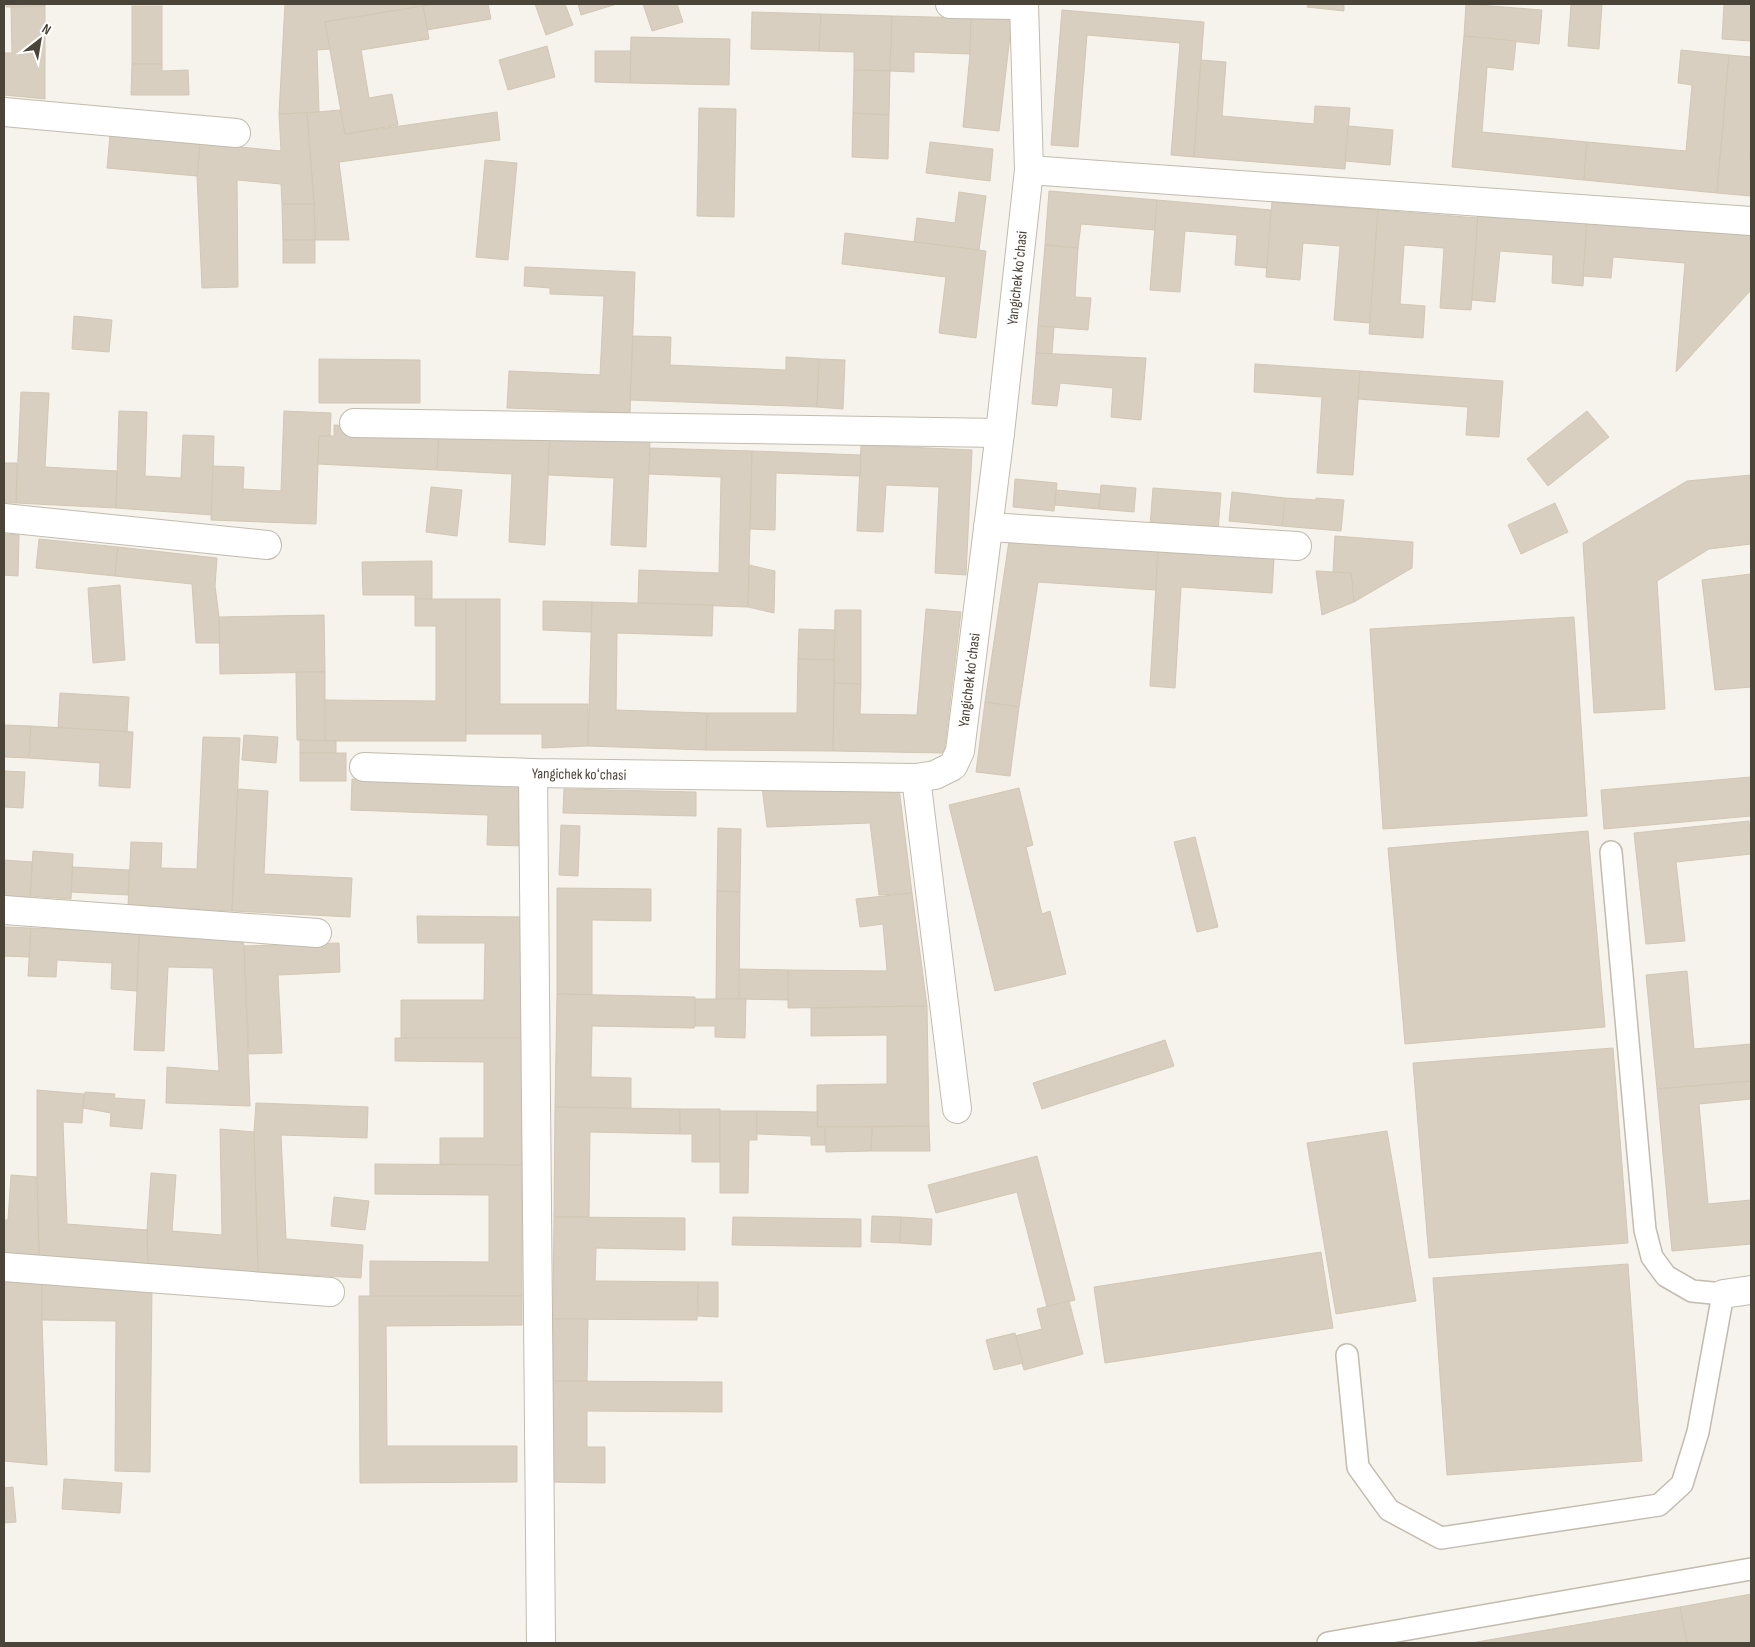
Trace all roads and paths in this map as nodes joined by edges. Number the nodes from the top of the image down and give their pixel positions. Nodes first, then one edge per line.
1 (950, 4) edge
2 (1024, 4) edge
3 (4, 112) edge
4 (236, 133) dead end
5 (1029, 170) junction
6 (1751, 221) edge
7 (354, 423) dead end
8 (1000, 432) junction
9 (4, 518) edge
10 (988, 527) junction
11 (267, 545) dead end
12 (1298, 546) dead end
13 (364, 767) dead end
14 (533, 773) junction
15 (916, 778) junction
16 (1611, 852) dead end
17 (4, 910) edge
18 (317, 933) dead end
19 (957, 1109) dead end
20 (4, 1267) edge
21 (1751, 1290) edge
22 (330, 1292) dead end
23 (1723, 1294) junction
24 (1347, 1355) dead end
25 (1751, 1569) edge
26 (541, 1643) edge
27 (1328, 1643) edge

1 - 2 street
2 - 5 street, Yangichek koʻchasi
3 - 4 street
5 - 6 street
5 - 8 street, Yangichek koʻchasi
7 - 8 street
8 - 10 street, Yangichek koʻchasi
9 - 11 street
10 - 12 street
10 - 15 street, Yangichek koʻchasi
13 - 14 street, Yangichek koʻchasi
14 - 15 street, Yangichek koʻchasi
14 - 26 street
15 - 19 street
16 - 23 lane
17 - 18 street
20 - 22 street
21 - 23 street
23 - 24 lane
25 - 27 lane

